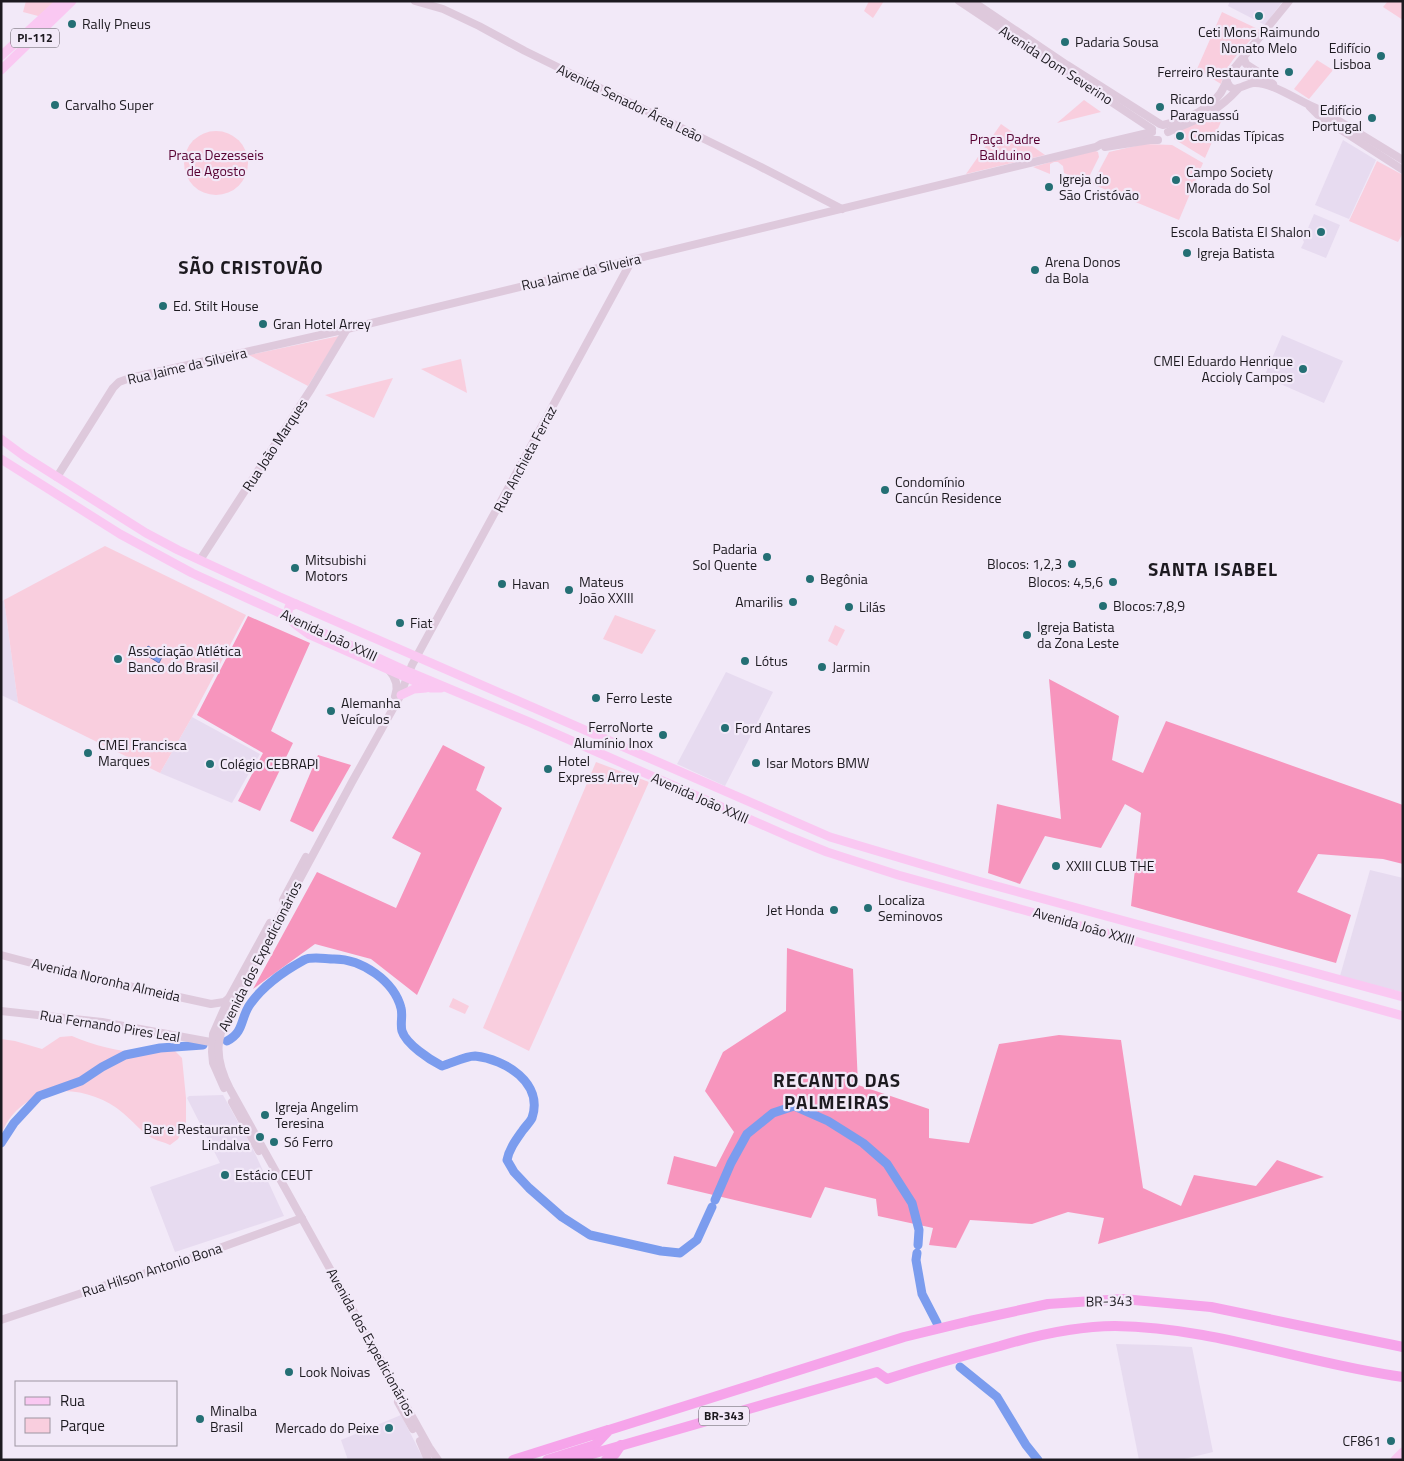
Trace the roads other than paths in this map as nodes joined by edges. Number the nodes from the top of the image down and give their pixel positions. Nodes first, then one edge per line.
1 (61, 1) edge
2 (72, 1) edge
3 (415, 1) edge
4 (959, 1) edge
5 (972, 1) edge
6 (1289, 1) edge
7 (1, 56) edge
8 (1246, 56) junction
9 (1, 70) edge
10 (1242, 74) junction
11 (1228, 78) junction
12 (1276, 86) junction
13 (1239, 88) junction
14 (1291, 96) junction
15 (1310, 107) junction
16 (1162, 124) junction
17 (1152, 131) junction
18 (1168, 132) junction
19 (1158, 140) junction
20 (1096, 148) junction
21 (1403, 160) edge
22 (1403, 170) edge
23 (842, 209) junction
24 (632, 260) junction
25 (347, 329) junction
26 (1, 439) edge
27 (11, 446) junction
28 (24, 456) junction
29 (1, 458) edge
30 (14, 467) junction
31 (56, 476) junction
32 (200, 560) junction
33 (280, 597) junction
34 (296, 604) junction
35 (272, 608) junction
36 (287, 616) junction
37 (416, 656) junction
38 (389, 670) junction
39 (408, 675) junction
40 (430, 688) junction
41 (449, 689) junction
42 (398, 694) junction
43 (534, 708) junction
44 (551, 715) junction
45 (529, 722) junction
46 (544, 729) junction
47 (783, 817) junction
48 (752, 822) junction
49 (830, 837) junction
50 (802, 842) junction
51 (1044, 899) junction
52 (1023, 909) junction
53 (1, 955) edge
54 (229, 998) junction
55 (1403, 999) edge
56 (211, 1004) junction
57 (1, 1011) edge
58 (1403, 1015) edge
59 (223, 1017) junction
60 (215, 1042) junction
61 (300, 1219) junction
62 (1, 1320) edge
63 (1403, 1348) edge
64 (1403, 1376) edge
65 (609, 1430) junction
66 (621, 1446) junction
67 (426, 1448) junction
68 (1403, 1452) edge
69 (569, 1457) edge
70 (428, 1460) edge
71 (438, 1460) edge
72 (512, 1460) edge
73 (547, 1460) edge
74 (606, 1460) edge
75 (1395, 1460) edge

1 - 7 main road, PI-112
2 - 9 main road, PI-112
3 - 23 main road, Avenida Senador Área Leão
4 - 17 main road, Avenida Dom Severino
5 - 16 main road, Avenida Dom Severino
6 - 8 main road
8 - 10 main road
8 - 11 main road
8 - 12 main road
10 - 11 main road
10 - 12 main road
10 - 13 main road
11 - 13 main road
11 - 16 main road
12 - 14 main road
13 - 14 main road
13 - 18 main road
14 - 15 main road
15 - 21 main road
15 - 22 main road
16 - 17 main road
16 - 18 main road
17 - 19 main road
17 - 20 main road, Rua Jaime da Silveira
18 - 19 main road
19 - 20 main road
20 - 23 main road, Rua Jaime da Silveira
23 - 24 main road, Rua Jaime da Silveira
24 - 25 main road, Rua Jaime da Silveira
24 - 37 main road, Rua Anchieta Ferraz
25 - 31 main road, Rua Jaime da Silveira
25 - 32 main road, Rua João Marques
26 - 27 main road, Avenida João XXIII
27 - 28 main road, Avenida João XXIII
27 - 29 main road
28 - 30 main road
28 - 31 main road, Avenida João XXIII
29 - 30 main road, Avenida João XXIII
30 - 35 main road, Avenida João XXIII
31 - 32 main road, Avenida João XXIII
32 - 33 main road, Avenida João XXIII
33 - 34 main road, Avenida João XXIII
33 - 35 main road
34 - 36 main road
34 - 37 main road, Avenida João XXIII
35 - 36 main road, Avenida João XXIII
36 - 38 main road
36 - 39 main road, Avenida João XXIII
37 - 39 main road, Rua Anchieta Ferraz
37 - 43 main road, Avenida João XXIII
38 - 39 main road
38 - 42 main road
39 - 40 main road
39 - 41 main road, Avenida João XXIII
39 - 42 main road, Avenida dos Expedicionários
40 - 41 main road
40 - 42 main road
41 - 45 main road, Avenida João XXIII
42 - 54 main road, Avenida dos Expedicionários
42 - 59 main road, Avenida dos Expedicionários
43 - 44 main road, Avenida João XXIII
43 - 45 main road
44 - 46 main road
44 - 47 main road, Avenida João XXIII
45 - 46 main road, Avenida João XXIII
46 - 48 main road, Avenida João XXIII
47 - 48 main road
47 - 49 main road, Avenida João XXIII
48 - 50 main road, Avenida João XXIII
49 - 50 main road
49 - 51 main road, Avenida João XXIII
50 - 52 main road, Avenida João XXIII
51 - 52 main road
51 - 55 main road, Avenida João XXIII
52 - 58 main road, Avenida João XXIII
53 - 56 main road, Avenida Noronha Almeida
54 - 56 main road
54 - 59 main road, Avenida dos Expedicionários
56 - 59 main road
57 - 60 main road, Rua Fernando Pires Leal
59 - 60 main road, Avenida dos Expedicionários
60 - 61 main road, Avenida dos Expedicionários
61 - 62 main road, Rua Hilson Antonio Bona
61 - 67 main road, Avenida dos Expedicionários
63 - 65 highway, BR-343
64 - 66 highway, BR-343 / BR-343
65 - 69 highway, BR-343 / BR-343
65 - 72 highway
66 - 69 highway, BR-343
66 - 74 highway
67 - 70 main road
67 - 71 main road
68 - 75 main road
69 - 73 highway, BR-343

